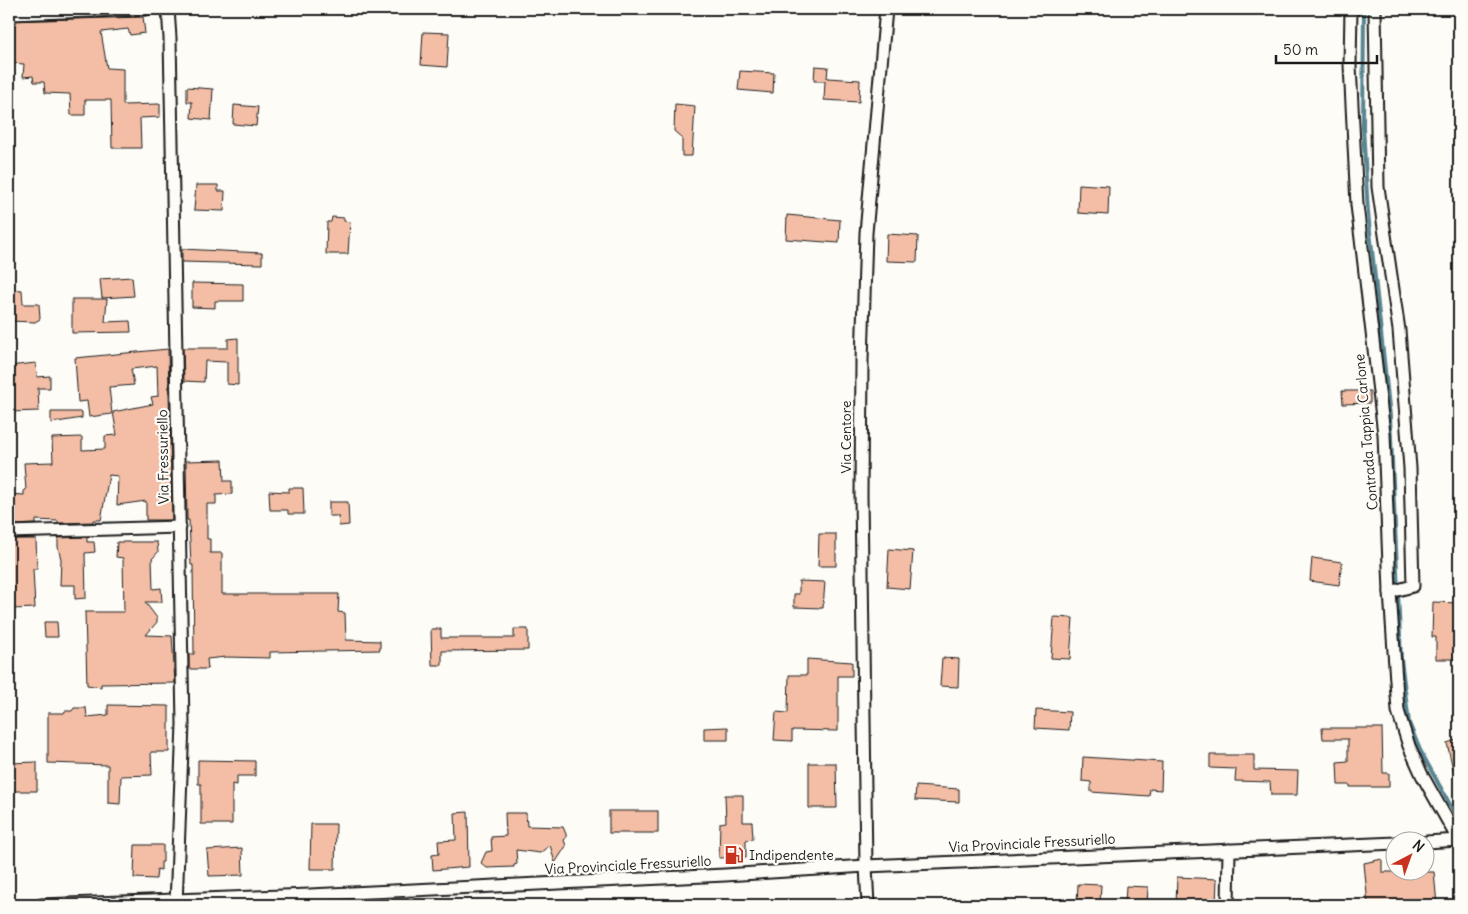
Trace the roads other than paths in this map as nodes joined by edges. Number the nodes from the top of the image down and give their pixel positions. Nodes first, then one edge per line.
1 (146, 9) edge
2 (168, 9) edge
3 (886, 9) edge
4 (1351, 9) edge
5 (1375, 9) edge
6 (9, 14) edge
7 (180, 526) junction
8 (9, 532) edge
9 (1390, 592) junction
10 (1459, 840) edge
11 (1436, 841) edge
12 (1386, 843) edge
13 (1229, 850) junction
14 (866, 866) junction
15 (176, 903) edge
16 (41, 905) edge
17 (868, 905) edge
18 (1228, 905) edge

1 - 6 street
2 - 7 street, Via Fressuriello
3 - 14 street, Via Centore
4 - 9 street, Contrada Tappia Carlone
5 - 9 street
7 - 8 street
7 - 15 street, Via Fressuriello
9 - 10 street, Contrada Tappia Carlone
10 - 11 street
12 - 13 street, Via Provinciale Fressuriello
13 - 14 street, Via Provinciale Fressuriello
13 - 18 street
14 - 15 street, Via Provinciale Fressuriello
14 - 17 street, Via Centore
15 - 16 street, Via Provinciale Fressuriello

